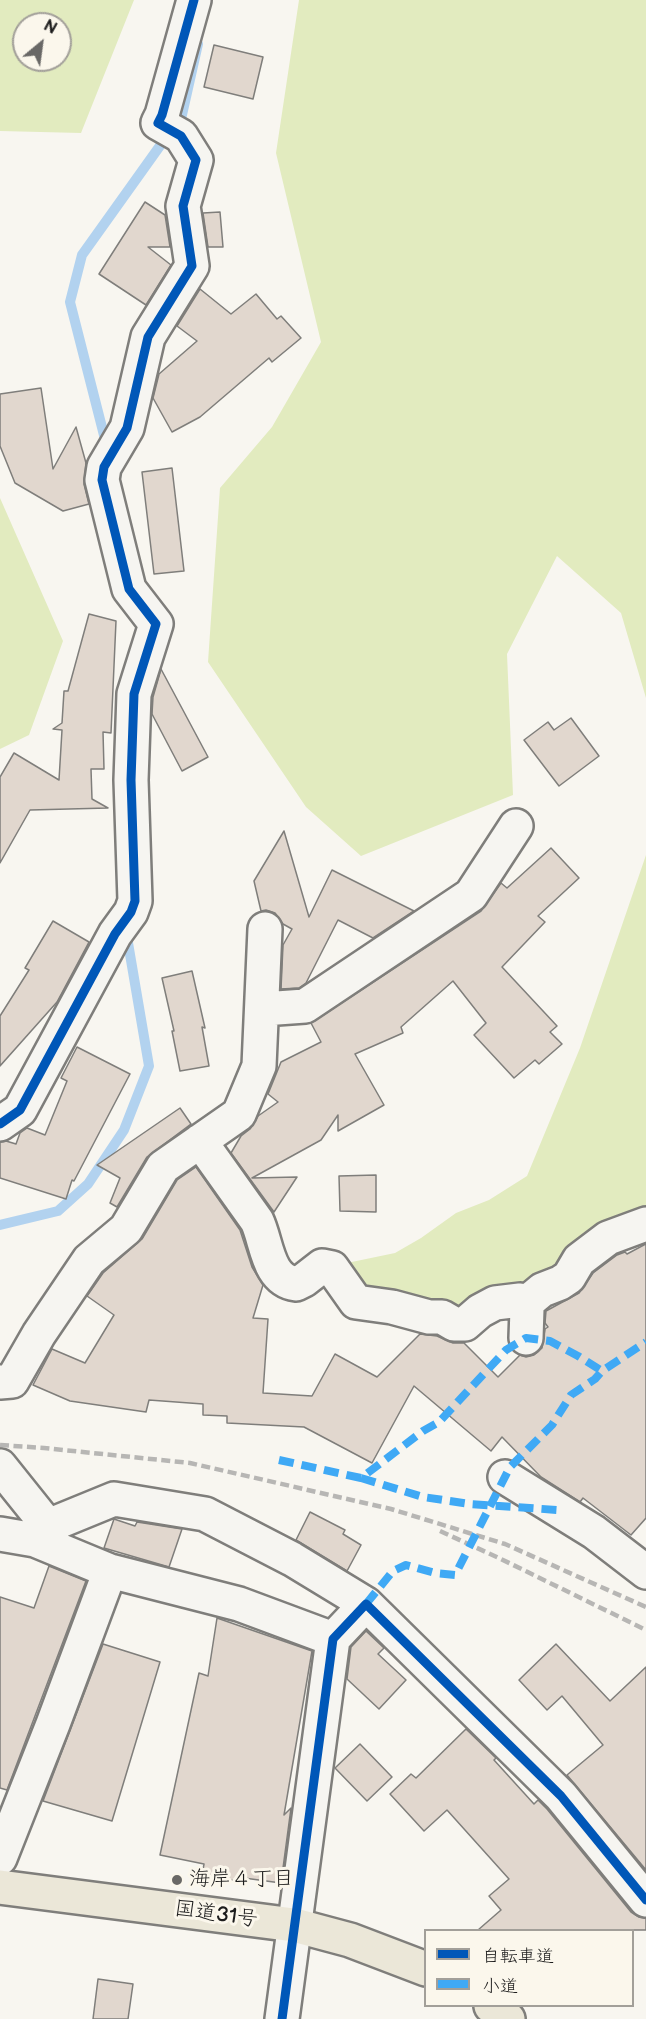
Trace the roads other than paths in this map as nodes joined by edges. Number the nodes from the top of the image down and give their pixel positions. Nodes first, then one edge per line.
1 (194, 0) edge
2 (516, 826) dead end
3 (266, 929) dead end
4 (263, 1009) junction
5 (0, 1124) edge
6 (200, 1141) junction
7 (646, 1224) edge
8 (524, 1305) junction
9 (526, 1338) dead end
10 (0, 1382) edge
11 (0, 1466) edge
12 (505, 1478) dead end
13 (41, 1533) junction
14 (0, 1534) edge
15 (110, 1571) junction
16 (646, 1572) edge
17 (366, 1604) junction
18 (333, 1639) junction
19 (0, 1858) edge
20 (0, 1887) edge
21 (646, 1899) edge
22 (294, 1925) junction
23 (424, 1969) edge
24 (492, 2007) edge
25 (282, 2019) edge
26 (508, 2019) edge

1 - 5 street
2 - 4 street
3 - 4 street
4 - 6 street
6 - 8 street
6 - 10 street
7 - 8 street
8 - 9 street
11 - 13 street
12 - 16 street
13 - 14 street
13 - 15 street
13 - 17 street
15 - 18 street
15 - 19 street
17 - 18 street
17 - 21 street
18 - 22 street
20 - 22 highway, 国道31号
22 - 23 highway, 国道31号
22 - 25 street
24 - 26 highway

